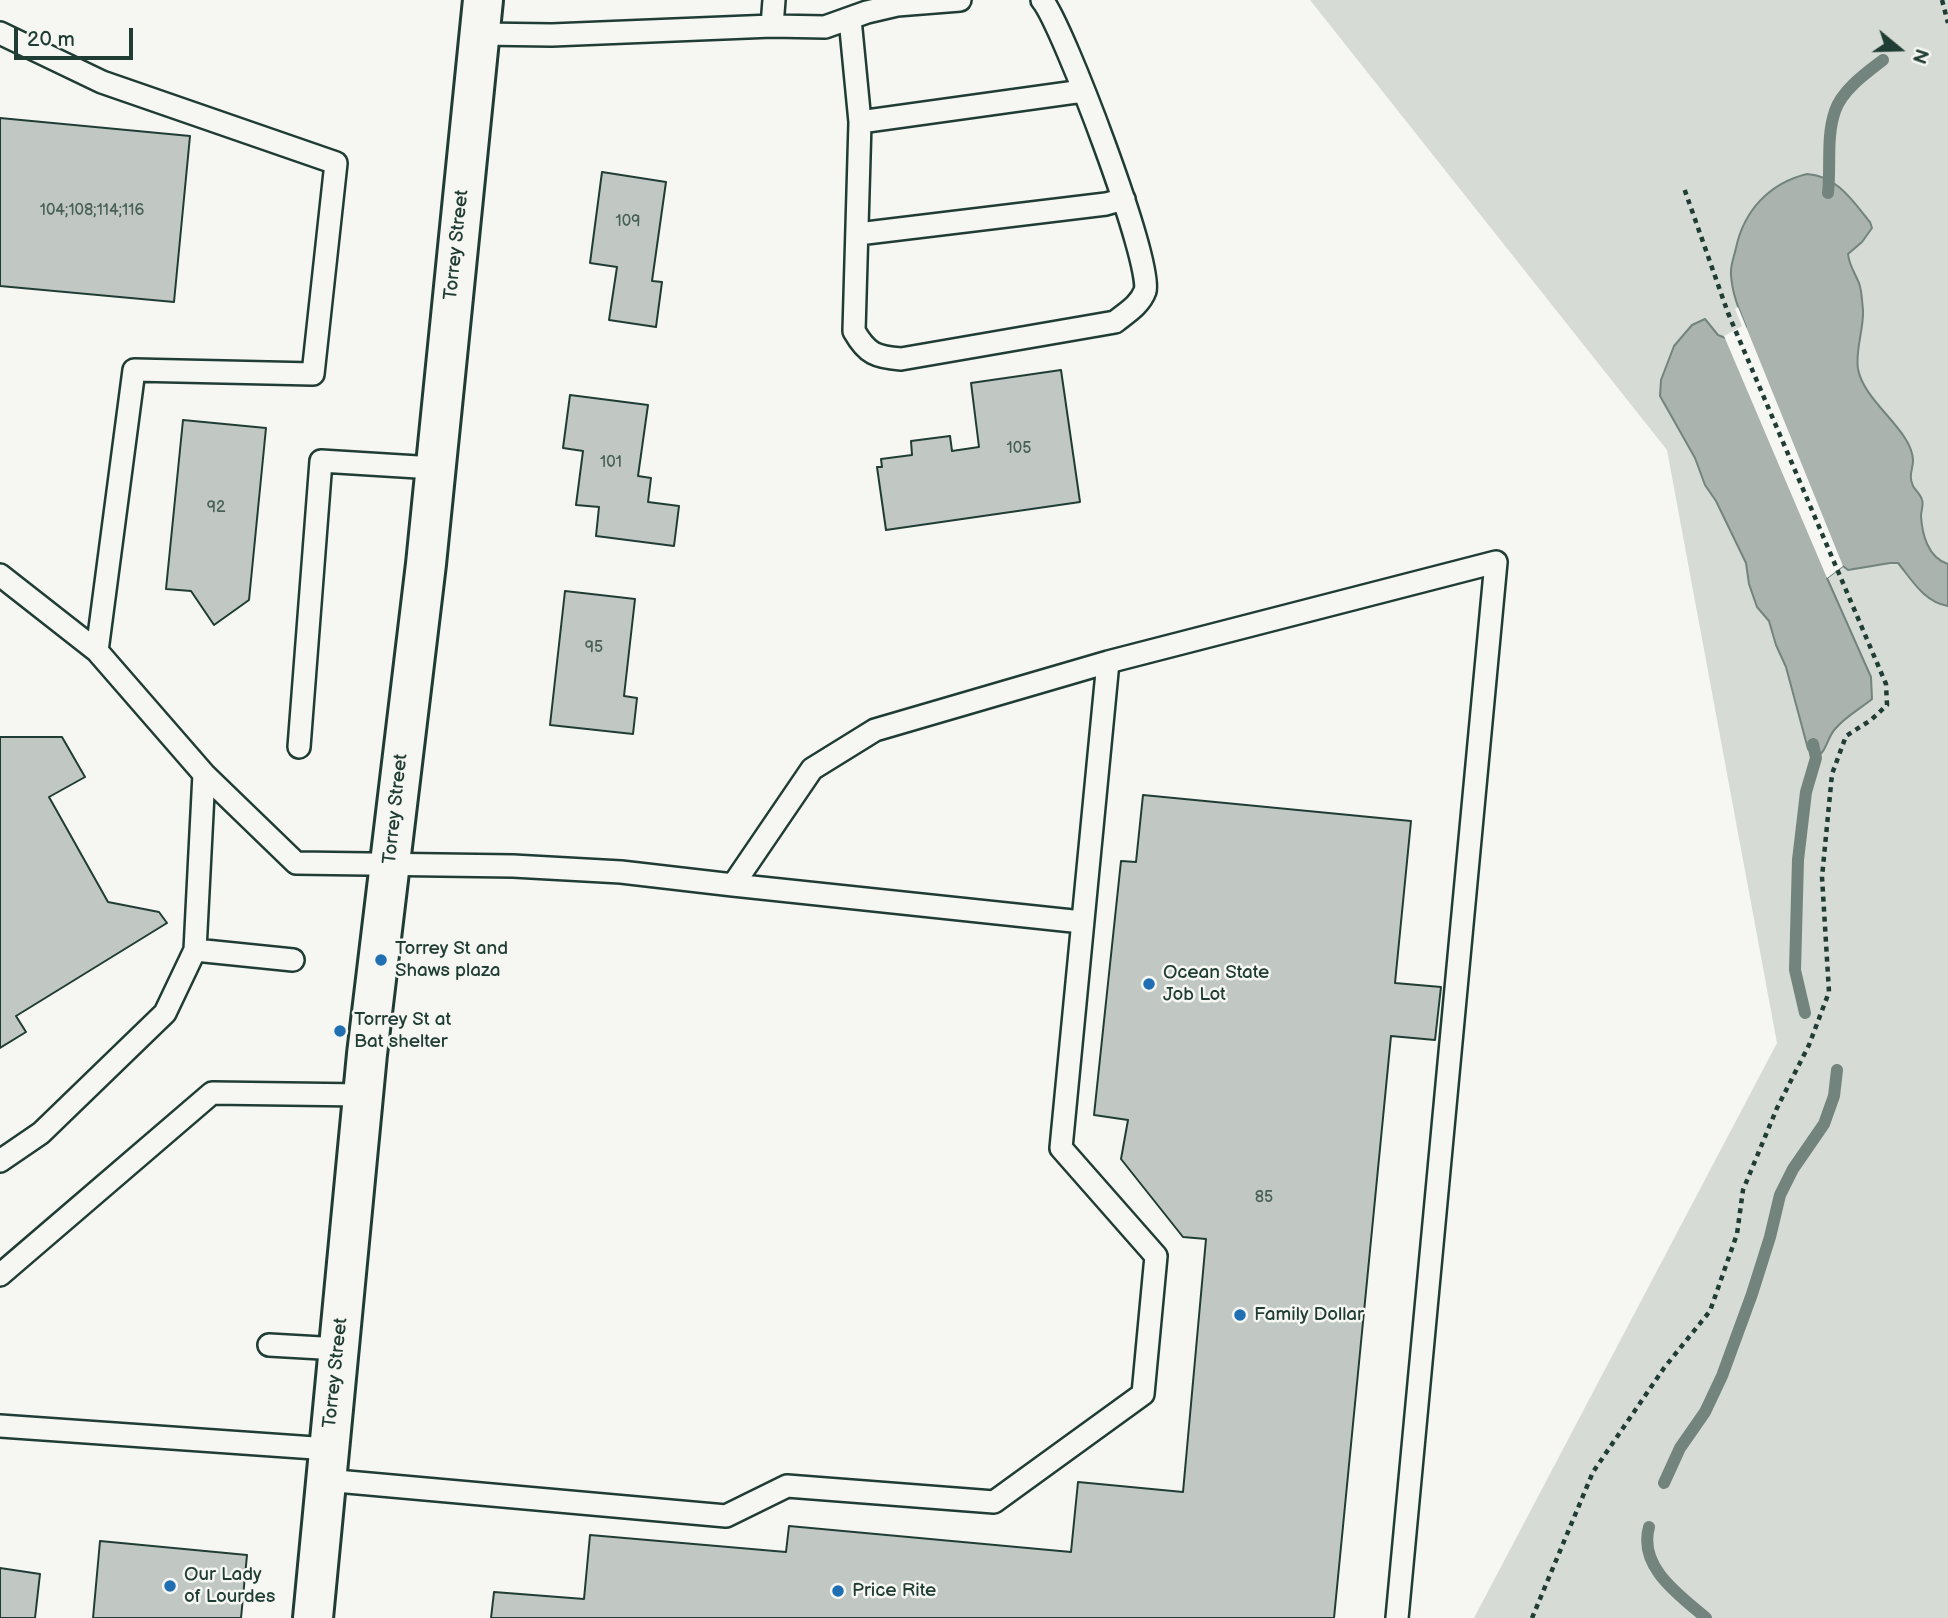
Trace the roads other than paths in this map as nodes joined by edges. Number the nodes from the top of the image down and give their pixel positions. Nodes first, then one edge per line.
1 (774, 0) edge
2 (961, 0) edge
3 (1042, 0) edge
4 (481, 17) edge
5 (850, 19) junction
6 (772, 26) junction
7 (0, 33) edge
8 (1083, 91) junction
9 (860, 122) junction
10 (1124, 199) junction
11 (858, 234) junction
12 (434, 468) junction
13 (0, 575) edge
14 (97, 651) junction
15 (1108, 662) junction
16 (299, 747) dead end
17 (204, 774) junction
18 (391, 863) junction
19 (733, 885) junction
20 (1083, 922) junction
21 (195, 950) junction
22 (293, 960) dead end
23 (363, 1095) junction
24 (0, 1161) edge
25 (0, 1275) edge
26 (269, 1345) dead end
27 (339, 1349) junction
28 (0, 1426) edge
29 (327, 1464) junction
30 (313, 1618) edge
31 (1397, 1618) edge

1 - 6 lane
2 - 5 lane
3 - 8 lane
4 - 6 lane
4 - 12 main road, Torrey Street
5 - 6 lane
5 - 9 lane
7 - 14 lane
8 - 9 lane
8 - 10 lane
9 - 11 lane
10 - 11 lane
10 - 11 lane
12 - 16 lane
12 - 18 main road, Torrey Street
13 - 14 lane
14 - 17 lane
15 - 19 lane
15 - 20 lane
15 - 31 lane
17 - 18 lane
17 - 21 lane
18 - 19 lane
18 - 23 main road, Torrey Street
19 - 20 lane
20 - 29 lane
21 - 22 lane
21 - 24 lane
23 - 25 lane
23 - 27 main road, Torrey Street
26 - 27 lane
27 - 29 main road, Torrey Street
28 - 29 lane
29 - 30 main road, Torrey Street

